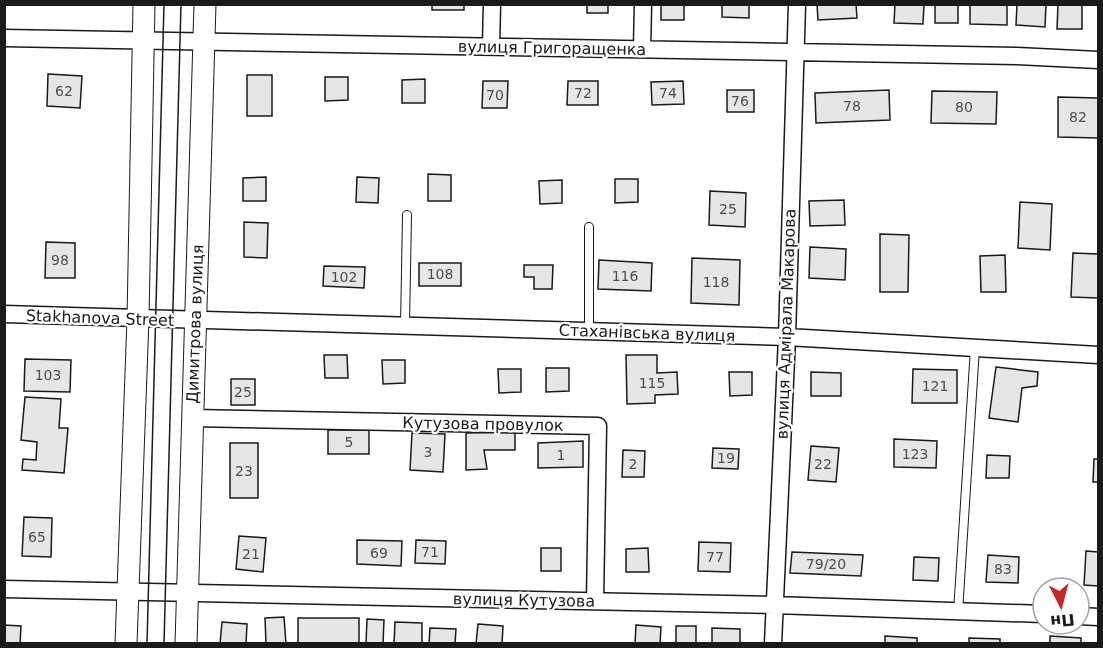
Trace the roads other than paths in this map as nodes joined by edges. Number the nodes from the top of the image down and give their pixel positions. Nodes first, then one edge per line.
1 (144, 4) edge
2 (205, 4) edge
3 (492, 4) edge
4 (643, 4) edge
5 (797, 4) edge
6 (4, 38) edge
7 (143, 40) junction
8 (204, 41) junction
9 (491, 46) junction
10 (642, 50) junction
11 (796, 53) junction
12 (1098, 60) edge
13 (407, 215) dead end
14 (589, 227) dead end
15 (4, 315) edge
16 (138, 319) junction
17 (195, 321) junction
18 (405, 327) junction
19 (589, 332) junction
20 (787, 337) junction
21 (975, 348) junction
22 (1098, 355) edge
23 (192, 418) junction
24 (4, 590) edge
25 (187, 592) junction
26 (127, 593) junction
27 (595, 602) junction
28 (774, 605) junction
29 (958, 612) junction
30 (1031, 614) edge
31 (126, 644) edge
32 (186, 644) edge
33 (773, 644) edge

1 - 7 street
2 - 8 street, Димитрова вулиця
3 - 9 street
4 - 10 street
5 - 11 street, вулиця Адмірала Макарова
6 - 7 street, вулиця Григоращенка
7 - 8 street, вулиця Григоращенка
7 - 16 street
8 - 9 street, вулиця Григоращенка
8 - 17 street, Димитрова вулиця
9 - 10 street, вулиця Григоращенка
10 - 11 street, вулиця Григоращенка
11 - 12 street, вулиця Григоращенка
11 - 20 street, вулиця Адмірала Макарова
13 - 18 lane
14 - 19 lane
15 - 16 street, Stakhanova Street
16 - 17 street, Stakhanova Street
16 - 26 street
17 - 18 street, Стаханівська вулиця
17 - 23 street, Димитрова вулиця
18 - 19 street, Стаханівська вулиця
19 - 20 street, Стаханівська вулиця
20 - 21 street, Стаханівська вулиця
20 - 28 street, вулиця Адмірала Макарова
21 - 22 street, Стаханівська вулиця
21 - 29 lane
23 - 25 street, Димитрова вулиця
23 - 27 street, Кутузова провулок
24 - 26 street, вулиця Кутузова
25 - 26 street, вулиця Кутузова
25 - 27 street, вулиця Кутузова
25 - 32 street, Димитрова вулиця
26 - 31 street
27 - 28 street, вулиця Кутузова
28 - 29 street, вулиця Кутузова
28 - 33 street, вулиця Адмірала Макарова
29 - 30 street, вулиця Кутузова

